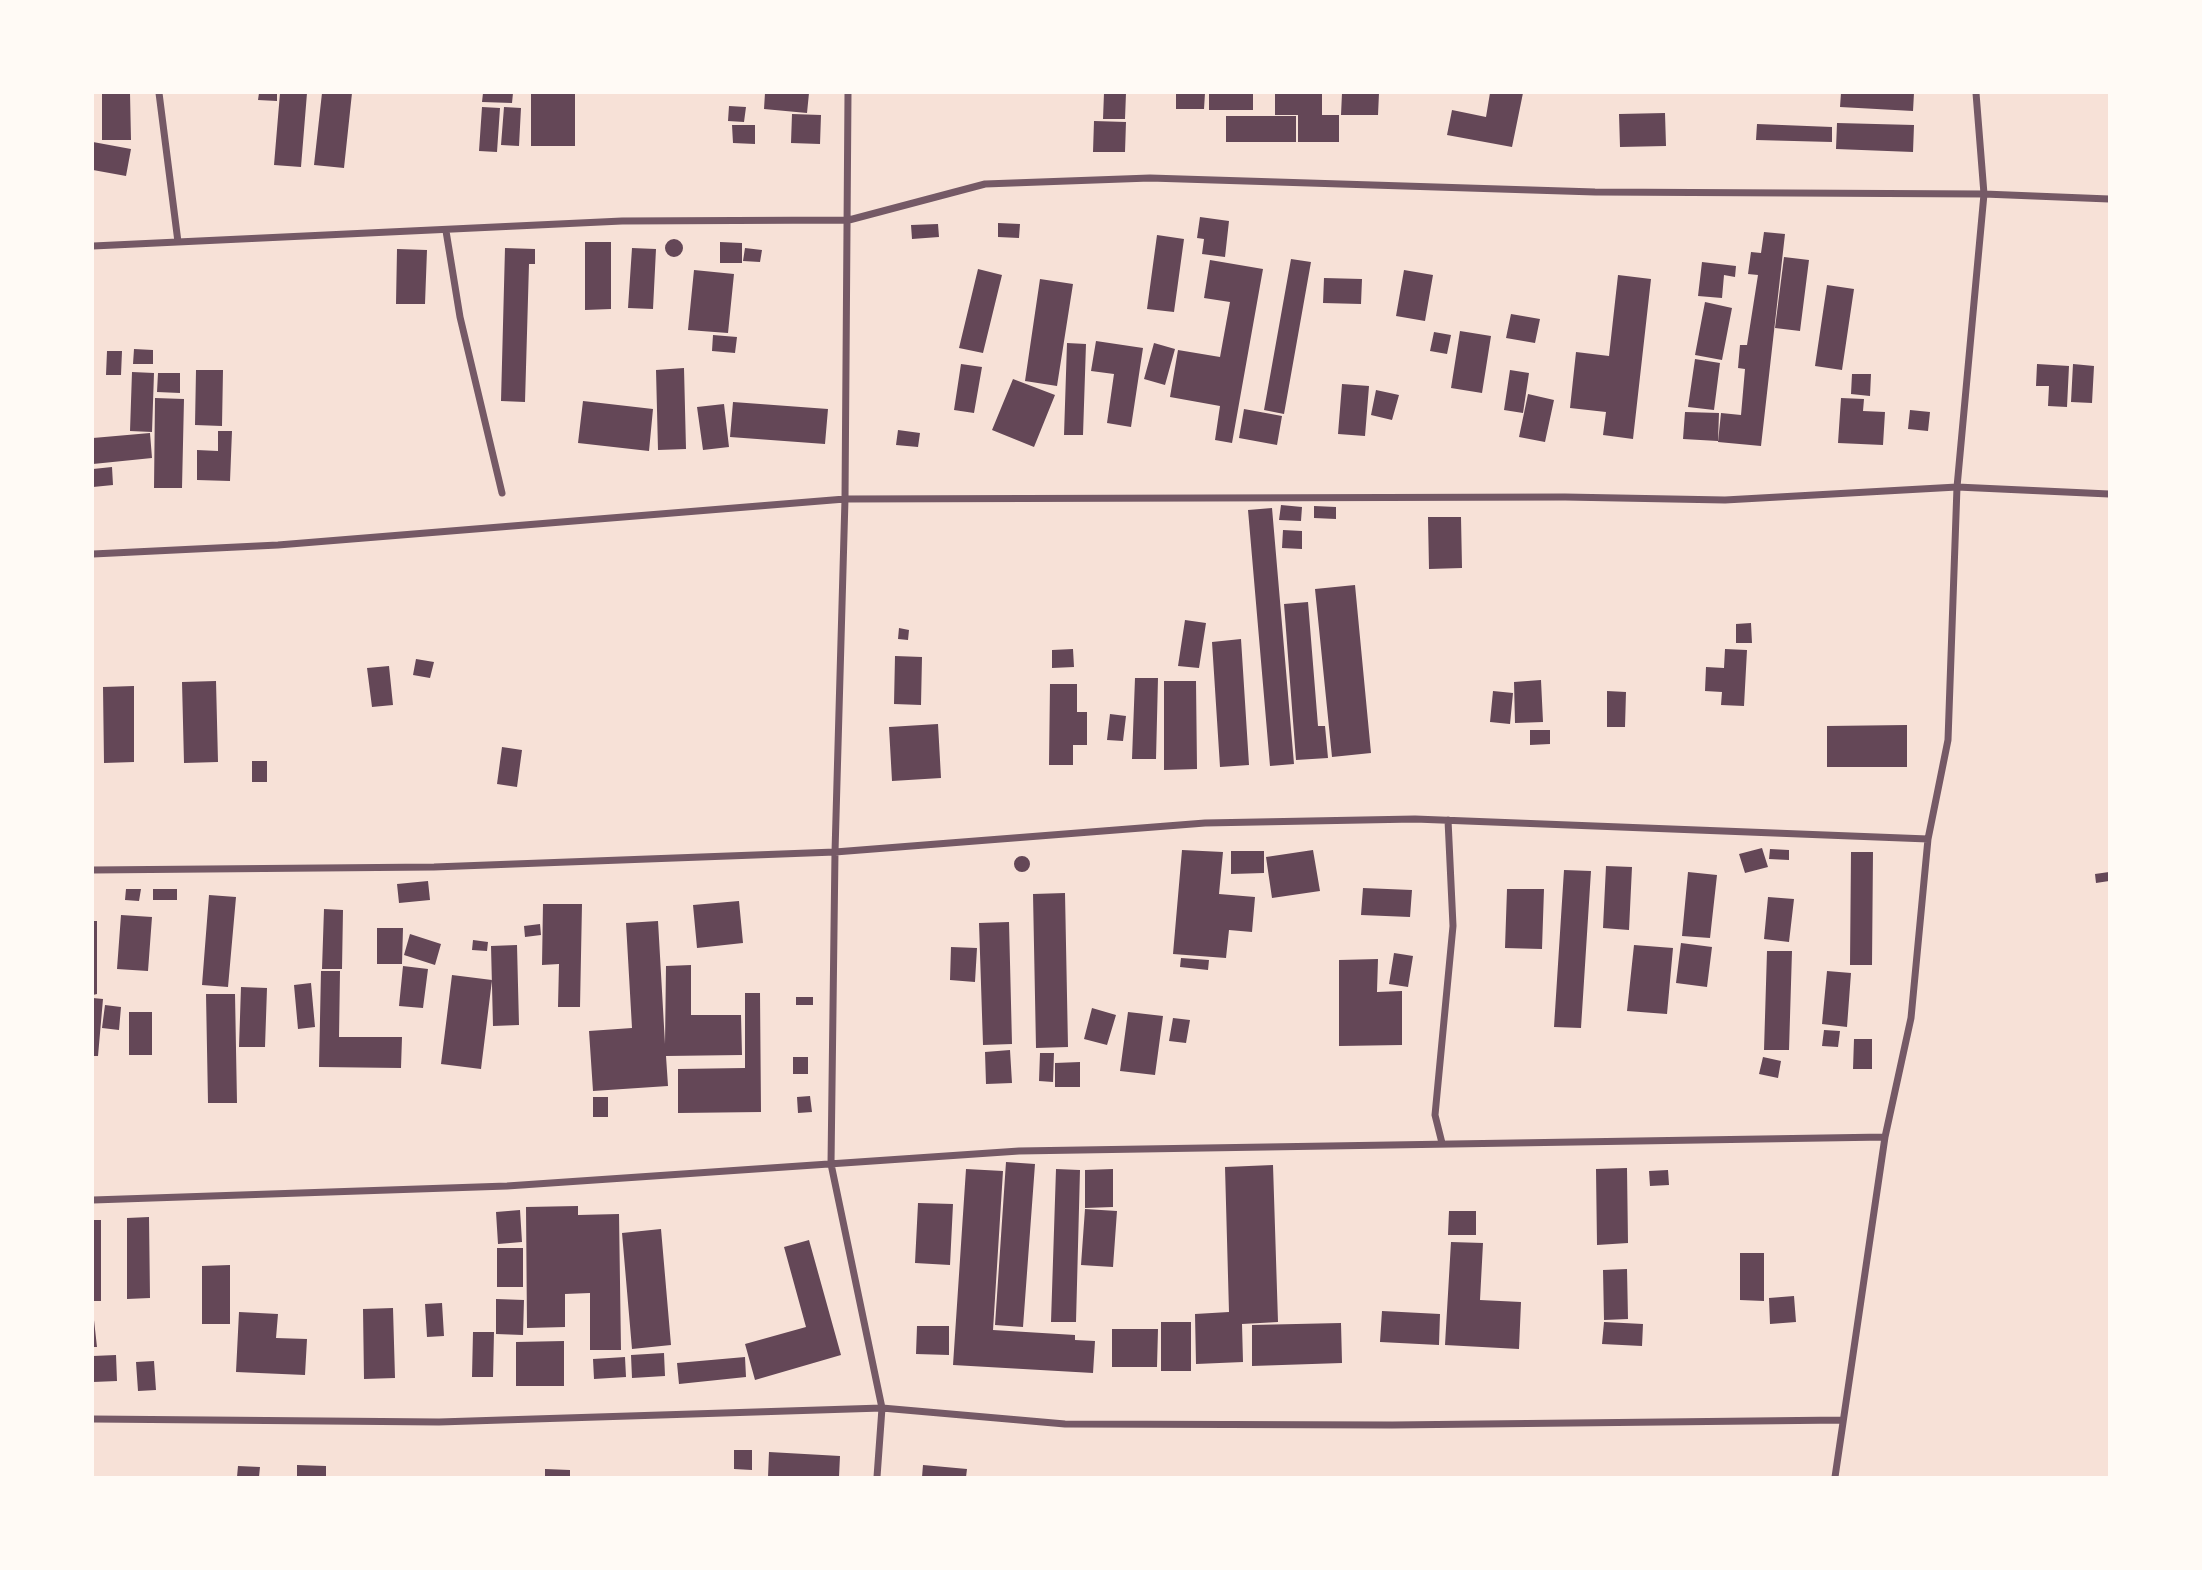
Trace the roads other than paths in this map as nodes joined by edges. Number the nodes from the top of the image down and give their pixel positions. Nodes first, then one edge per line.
1 (159, 93) edge
2 (848, 93) edge
3 (1976, 93) edge
4 (1984, 194) junction
5 (2109, 199) edge
6 (849, 220) junction
7 (446, 231) junction
8 (178, 242) junction
9 (93, 246) edge
10 (1957, 487) junction
11 (502, 493) dead end
12 (2109, 494) edge
13 (845, 499) junction
14 (93, 554) edge
15 (1448, 820) junction
16 (1928, 839) junction
17 (835, 852) junction
18 (93, 870) edge
19 (1885, 1137) junction
20 (1442, 1143) junction
21 (831, 1164) junction
22 (93, 1200) edge
23 (882, 1408) junction
24 (93, 1419) edge
25 (1843, 1420) junction
26 (877, 1477) edge
27 (1835, 1477) edge

1 - 8 street
2 - 6 street
3 - 4 street
4 - 5 street
4 - 6 street
4 - 10 street
6 - 7 street
6 - 13 street
7 - 8 street
7 - 11 street
8 - 9 street
10 - 12 street
10 - 13 street
10 - 16 street
13 - 14 street
13 - 17 street
15 - 16 street
15 - 17 street
15 - 20 street
16 - 19 street
17 - 18 street
17 - 21 street
19 - 20 street
19 - 25 street
20 - 21 street
21 - 22 street
21 - 23 street
23 - 24 street
23 - 25 street
23 - 26 street
25 - 27 street

